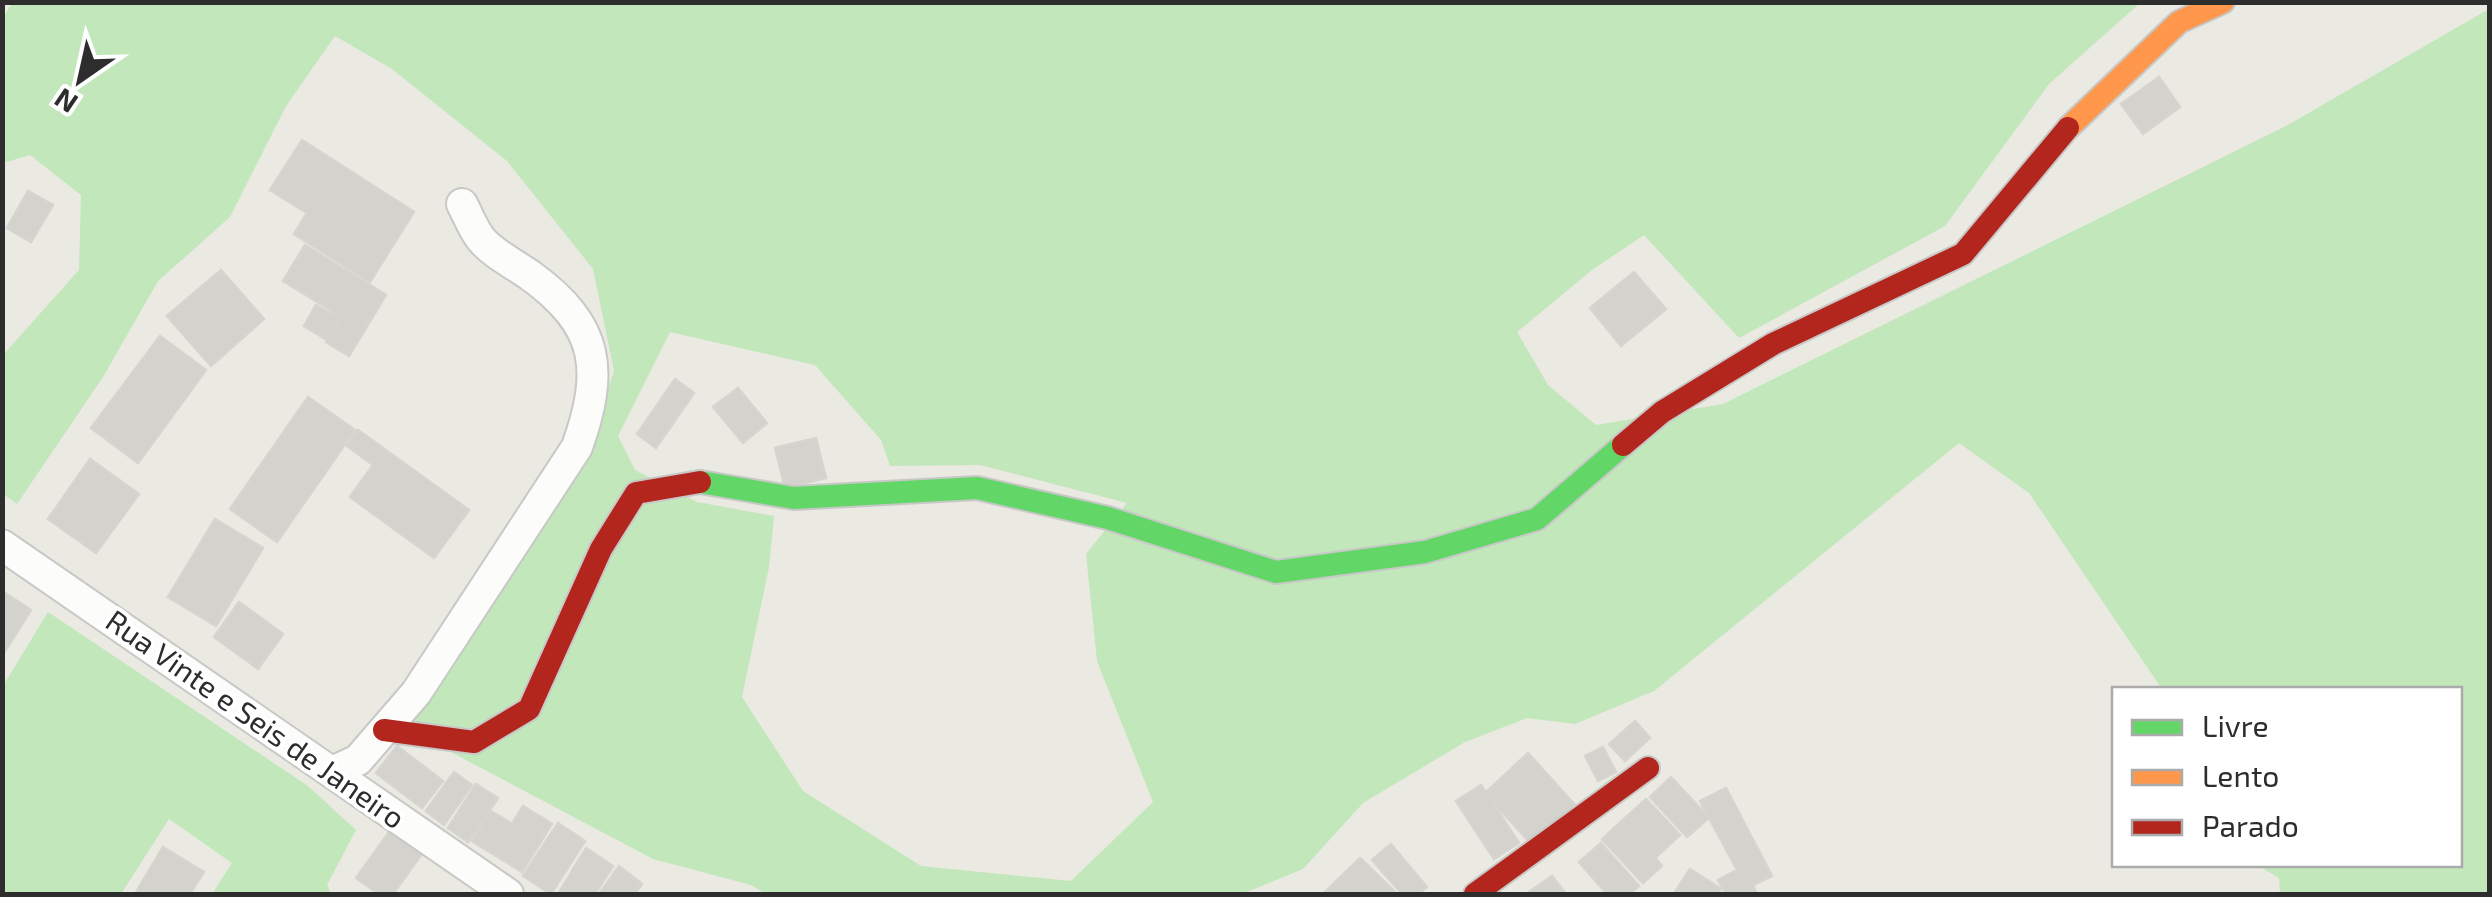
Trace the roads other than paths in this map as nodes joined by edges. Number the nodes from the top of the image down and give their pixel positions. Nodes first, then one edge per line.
1 (2223, 2) edge
2 (462, 204) dead end
3 (2, 544) edge
4 (384, 730) junction
5 (1648, 768) dead end
6 (332, 772) junction
7 (508, 894) edge
8 (1475, 894) edge

1 - 4 street
2 - 4 street
3 - 6 street, Rua Vinte e Seis de Janeiro
4 - 6 street
5 - 8 street
6 - 7 street, Rua Vinte e Seis de Janeiro

